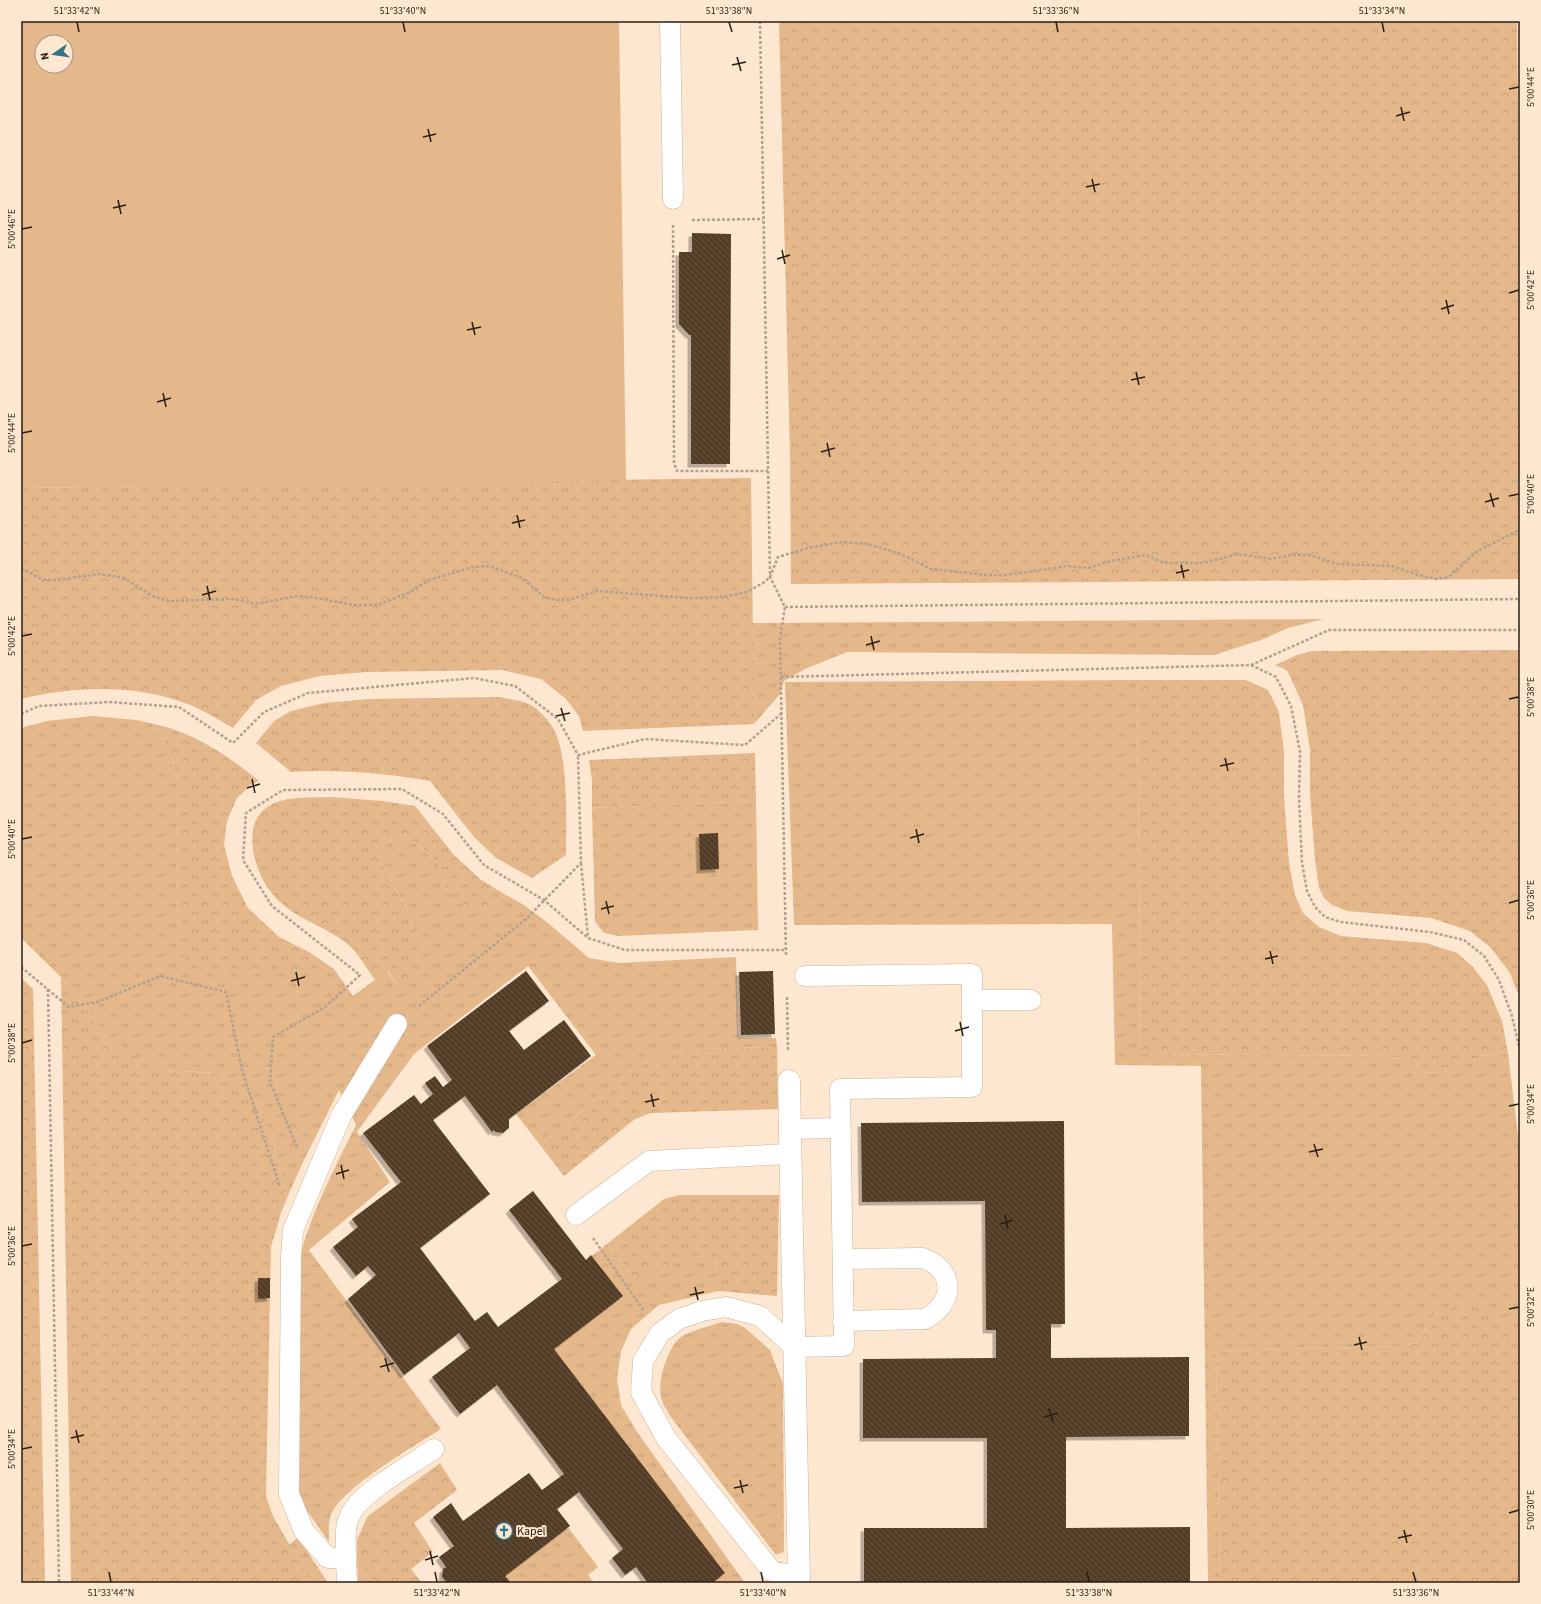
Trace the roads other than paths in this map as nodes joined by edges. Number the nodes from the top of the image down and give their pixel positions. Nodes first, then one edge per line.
1 (670, 21) edge
2 (673, 199) road end
3 (805, 976) dead end
4 (972, 1000) junction
5 (1031, 1000) dead end
6 (397, 1024) road end
7 (789, 1081) road end
8 (841, 1128) junction
9 (789, 1129) junction
10 (789, 1154) junction
11 (576, 1215) road end
12 (842, 1259) junction
13 (843, 1321) junction
14 (794, 1347) junction
15 (434, 1449) dead end
16 (346, 1559) junction
17 (799, 1580) edge
18 (347, 1583) edge

1 - 2 lane
3 - 4 lane
4 - 5 lane
4 - 8 lane
6 - 16 lane
7 - 9 street
8 - 9 lane
8 - 12 lane
9 - 10 street
10 - 11 lane
10 - 14 street
12 - 13 lane
12 - 13 lane
13 - 14 lane
14 - 17 street
14 - 17 lane
15 - 16 lane
16 - 18 lane

